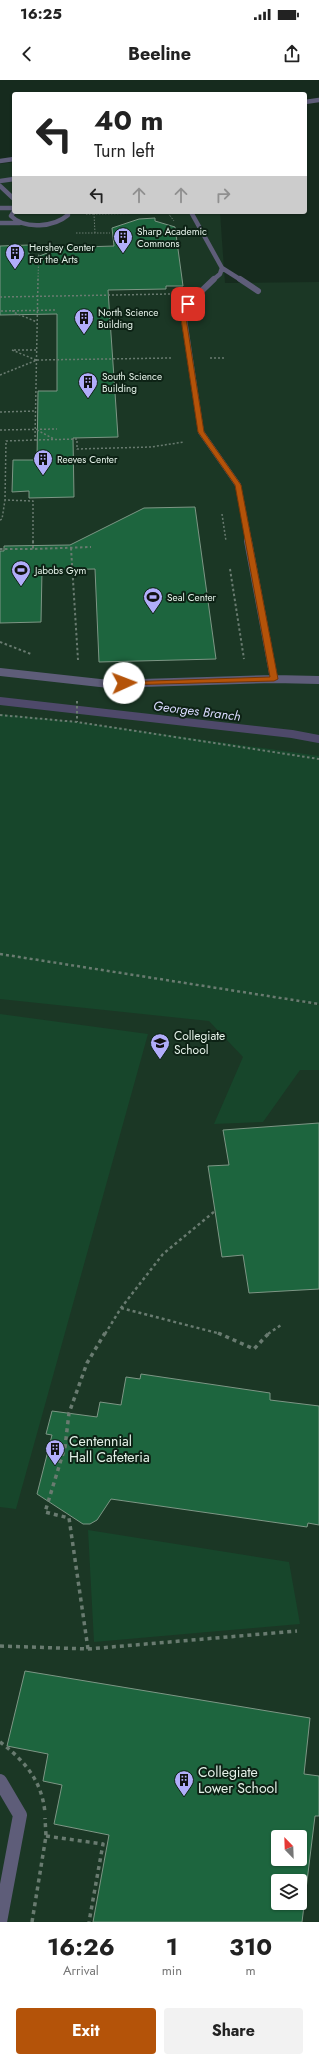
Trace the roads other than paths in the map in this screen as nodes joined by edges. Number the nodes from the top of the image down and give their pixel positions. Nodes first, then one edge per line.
1 (319, 100) edge
2 (307, 102) edge
3 (12, 159) edge
4 (0, 161) edge
5 (12, 180) edge
6 (0, 181) edge
7 (0, 186) edge
8 (12, 197) edge
9 (0, 208) edge
10 (12, 208) edge
11 (12, 214) edge
12 (67, 214) edge
13 (193, 214) edge
14 (0, 223) edge
15 (23, 223) junction
16 (222, 268) junction
17 (258, 291) dead end
18 (0, 672) edge
19 (274, 679) junction
20 (319, 680) edge
21 (0, 1781) edge
22 (4, 1884) edge
23 (0, 1922) edge

1 - 2 street
3 - 4 street
5 - 6 street
7 - 8 street
9 - 10 street
11 - 15 street
12 - 15 street
13 - 16 street
14 - 15 street
16 - 17 street
16 - 19 street
18 - 19 street
19 - 20 street
21 - 22 street
22 - 23 street

